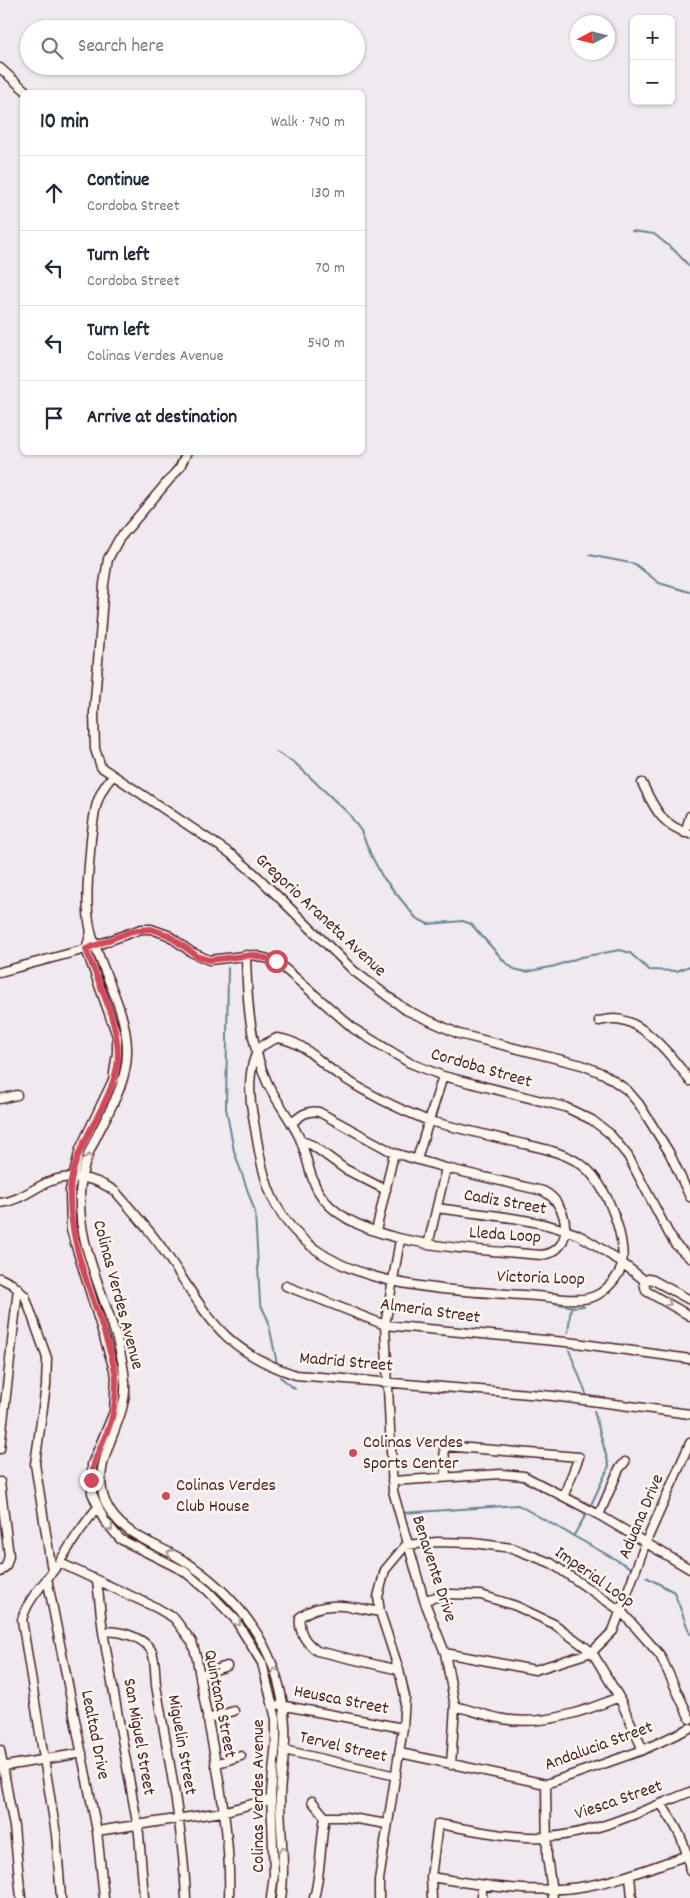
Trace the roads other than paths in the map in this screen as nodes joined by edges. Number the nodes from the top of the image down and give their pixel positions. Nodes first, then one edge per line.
1 (0, 68) edge
2 (25, 90) edge
3 (186, 455) edge
4 (112, 777) junction
5 (642, 783) dead end
6 (690, 816) edge
7 (688, 833) edge
8 (91, 931) junction
9 (96, 946) junction
10 (86, 949) junction
11 (246, 955) junction
12 (0, 972) edge
13 (599, 1021) dead end
14 (257, 1054) junction
15 (443, 1076) junction
16 (690, 1081) edge
17 (17, 1095) dead end
18 (0, 1099) edge
19 (428, 1121) junction
20 (292, 1123) junction
21 (302, 1141) junction
22 (394, 1153) junction
23 (417, 1159) junction
24 (446, 1168) junction
25 (72, 1177) junction
26 (81, 1178) junction
27 (386, 1190) junction
28 (690, 1197) edge
29 (0, 1203) edge
30 (437, 1208) junction
31 (376, 1231) junction
32 (566, 1232) junction
33 (400, 1240) junction
34 (428, 1245) junction
35 (690, 1258) edge
36 (622, 1264) junction
37 (0, 1278) edge
38 (645, 1281) junction
39 (392, 1282) junction
40 (286, 1286) dead end
41 (18, 1288) junction
42 (690, 1300) edge
43 (690, 1316) edge
44 (385, 1325) junction
45 (690, 1359) edge
46 (386, 1382) junction
47 (690, 1414) edge
48 (690, 1444) edge
49 (0, 1449) edge
50 (624, 1462) dead end
51 (446, 1477) junction
52 (392, 1481) junction
53 (0, 1482) edge
54 (564, 1495) junction
55 (98, 1507) junction
56 (599, 1515) junction
57 (646, 1542) junction
58 (406, 1545) junction
59 (60, 1563) junction
60 (690, 1569) edge
61 (52, 1571) junction
62 (0, 1572) edge
63 (47, 1578) junction
64 (96, 1581) junction
65 (424, 1600) junction
66 (621, 1611) junction
67 (380, 1612) junction
68 (103, 1632) junction
69 (592, 1652) junction
70 (446, 1653) junction
71 (227, 1666) dead end
72 (399, 1670) junction
73 (200, 1675) junction
74 (619, 1697) junction
75 (283, 1705) junction
76 (455, 1706) junction
77 (274, 1707) junction
78 (234, 1711) dead end
79 (208, 1719) junction
80 (690, 1719) edge
81 (403, 1728) junction
82 (690, 1728) edge
83 (0, 1750) edge
84 (284, 1750) junction
85 (643, 1750) junction
86 (82, 1753) junction
87 (400, 1753) junction
88 (241, 1756) dead end
89 (44, 1760) junction
90 (215, 1764) junction
91 (451, 1765) junction
92 (1, 1767) edge
93 (396, 1776) junction
94 (546, 1784) junction
95 (690, 1792) edge
96 (271, 1798) junction
97 (312, 1801) dead end
98 (661, 1804) junction
99 (222, 1812) junction
100 (325, 1817) junction
101 (180, 1819) junction
102 (387, 1824) junction
103 (138, 1826) junction
104 (96, 1831) junction
105 (547, 1837) junction
106 (688, 1855) junction
107 (690, 1871) edge
108 (630, 1875) junction
109 (431, 1876) junction
110 (482, 1885) junction
111 (551, 1889) junction
112 (21, 1898) edge
113 (61, 1898) edge
114 (104, 1898) edge
115 (144, 1898) edge
116 (186, 1898) edge
117 (229, 1898) edge
118 (271, 1898) edge
119 (281, 1898) edge
120 (314, 1898) edge
121 (379, 1898) edge
122 (432, 1898) edge
123 (482, 1898) edge
124 (553, 1898) edge
125 (632, 1898) edge

1 - 2 street
3 - 4 street
4 - 8 street, Colinas Verdes Avenue
4 - 28 street, Gregorio Araneta Avenue
5 - 7 street
6 - 7 street
8 - 9 street, Colinas Verdes Avenue
8 - 10 street, Colinas Verdes Avenue
9 - 10 street, Cordoba Street
9 - 11 street, Cordoba Street
26 -> 9 street, Colinas Verdes Avenue
10 - 12 street, Cordoba Street
10 - 25 street, Colinas Verdes Avenue
11 - 14 street
11 - 15 street, Cordoba Street
13 - 16 street
14 - 19 street
14 - 20 street, Lleda Loop
14 - 39 street, Victoria Loop
15 - 19 street
15 - 35 street, Cordoba Street
17 - 18 street
19 - 23 street
19 - 36 street
20 - 21 street, Lleda Loop
20 - 22 street, Lleda Loop
21 - 27 street
21 - 31 street, Lleda Loop
22 - 23 street, Lleda Loop
22 - 27 street
23 - 24 street, Lleda Loop
24 - 30 street
24 - 32 street, Lleda Loop
25 - 26 street, Madrid Street
25 - 29 street, Madrid Street
25 - 55 street, Colinas Verdes Avenue
26 - 46 street, Madrid Street
75 -> 26 street, Colinas Verdes Avenue
27 - 31 street
30 - 32 street, Cadiz Street
30 - 34 street
31 - 33 street, Lleda Loop
32 - 34 street, Lleda Loop
32 - 36 street, Cadiz Street
33 - 34 street, Lleda Loop
33 - 39 street, Benavente Drive
36 - 38 street, Cadiz Street
36 - 39 street, Victoria Loop
37 - 41 street
38 - 42 street
38 -> 43 street
39 - 44 street, Benavente Drive
40 - 44 street, Almeria Street
41 - 49 street
41 - 61 street
44 - 45 street, Almeria Street
44 - 46 street, Benavente Drive
46 - 47 street, Madrid Street
46 - 52 street, Benavente Drive
48 - 57 street, Aduana Drive
50 - 56 street
51 - 52 street
51 - 54 street
51 - 54 street
52 - 58 street, Benavente Drive
53 - 62 street
54 - 56 street
55 - 59 street
55 -> 77 street, Colinas Verdes Avenue
56 - 57 street
57 - 60 street
57 - 66 street, Aduana Drive
58 - 65 street, Benavente Drive
58 - 66 street, Imperial Loop
58 - 67 street
59 - 61 street
59 - 64 street, Quintana Street
61 - 63 street
63 - 86 street, Lealtad Drive
63 - 89 street
64 - 68 street, San Miguel Street
64 - 73 street, Quintana Street
65 - 69 street
65 - 70 street, Benavente Drive
66 - 69 street, Aduana Drive
66 - 80 street, Imperial Loop
67 - 72 street
67 - 72 street
68 - 101 street, Miguelin Street
68 - 103 street, San Miguel Street
69 - 70 street, Aduana Drive
69 - 74 street
70 - 76 street, Benavente Drive
71 - 73 street
72 - 81 street
73 - 79 street, Quintana Street
74 - 76 street
74 - 85 street
75 - 77 street, Heusca Street
75 - 81 street, Heusca Street
75 - 84 street, Colinas Verdes Avenue
76 - 91 street, Benavente Drive
77 - 96 street, Colinas Verdes Avenue
78 - 79 street
79 - 90 street, Quintana Street
81 - 87 street
82 - 85 street, Andalucia Street
83 - 92 street
84 - 93 street, Tervel Street
119 -> 84 street, Colinas Verdes Avenue
85 - 94 street, Andalucia Street
86 - 89 street
86 - 104 street, Lealtad Drive
87 - 91 street, Andalucia Street
87 - 93 street
88 - 90 street
89 - 92 street
89 - 113 street
90 - 99 street, Quintana Street
91 - 94 street, Andalucia Street
92 - 112 street
93 - 102 street
94 - 105 street
95 - 98 street, Viesca Street
96 - 99 street
96 - 118 street, Colinas Verdes Avenue
97 - 100 street
98 - 105 street, Viesca Street
98 - 106 street
99 - 101 street
99 - 117 street, Quintana Street
100 - 102 street
100 - 120 street
101 - 103 street
101 - 116 street, Miguelin Street
102 - 121 street
103 - 104 street
103 - 115 street, San Miguel Street
104 - 114 street, Lealtad Drive
105 - 109 street, Viesca Street
105 - 111 street
106 - 107 street
106 - 108 street
108 - 111 street
108 - 125 street
109 - 110 street
109 - 122 street
110 - 111 street
110 - 123 street
111 - 124 street

